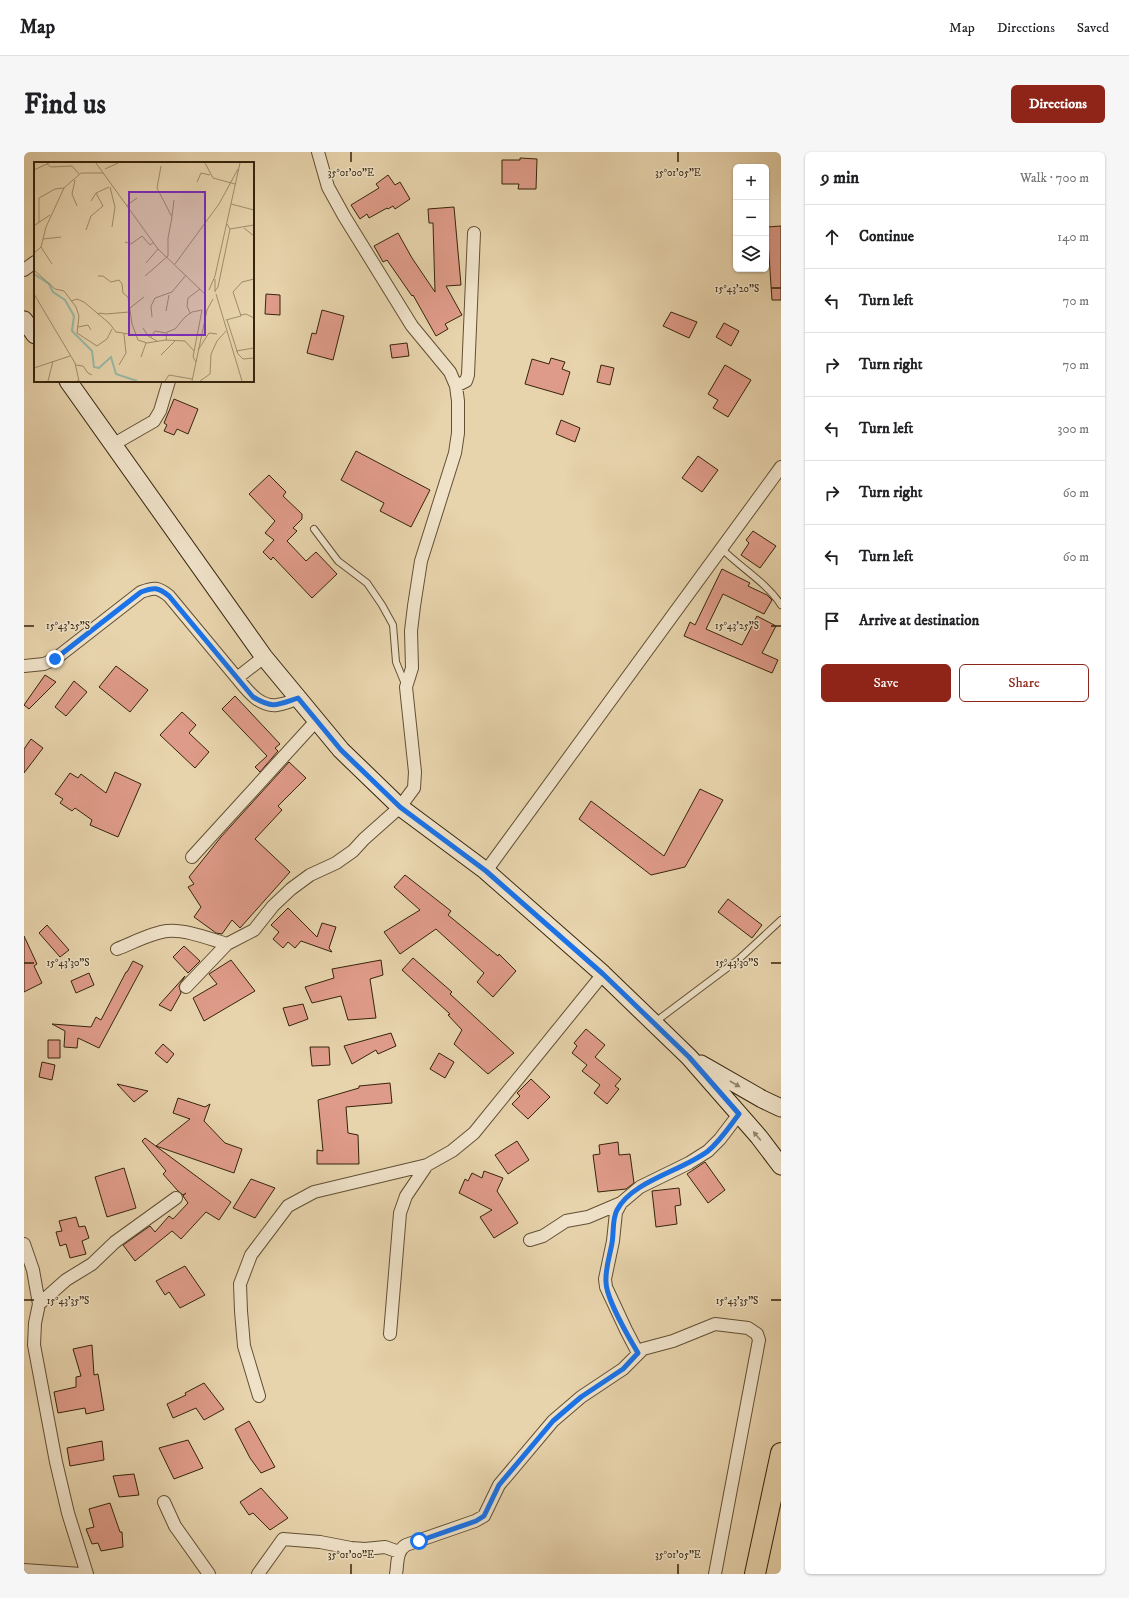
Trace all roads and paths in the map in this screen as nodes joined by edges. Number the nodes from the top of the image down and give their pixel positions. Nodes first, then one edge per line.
1 (318, 152) edge
2 (474, 233) dead end
3 (34, 263) edge
4 (24, 270) edge
5 (24, 320) edge
6 (34, 334) edge
7 (69, 382) edge
8 (169, 382) edge
9 (456, 386) junction
10 (114, 444) junction
11 (781, 467) edge
12 (314, 529) dead end
13 (722, 550) junction
14 (781, 604) edge
15 (264, 657) junction
16 (24, 666) edge
17 (237, 678) junction
18 (406, 688) junction
19 (298, 698) junction
20 (316, 720) junction
21 (400, 807) junction
22 (192, 857) dead end
23 (486, 871) junction
24 (781, 920) edge
25 (228, 944) junction
26 (117, 949) dead end
27 (603, 974) junction
28 (186, 987) dead end
29 (654, 1023) junction
30 (689, 1057) junction
31 (781, 1108) edge
32 (739, 1114) junction
33 (428, 1165) junction
34 (781, 1166) edge
35 (176, 1198) dead end
36 (621, 1203) junction
37 (530, 1240) dead end
38 (24, 1244) edge
39 (40, 1304) junction
40 (390, 1334) dead end
41 (29, 1345) edge
42 (638, 1353) junction
43 (260, 1396) dead end
44 (781, 1453) edge
45 (164, 1502) dead end
46 (399, 1552) junction
47 (24, 1570) edge
48 (81, 1574) edge
49 (87, 1574) edge
50 (208, 1574) edge
51 (258, 1574) edge
52 (396, 1574) edge
53 (715, 1574) edge
54 (755, 1574) edge

1 - 9 street
2 - 9 street
3 - 4 street
5 - 6 main road
7 - 10 main road
8 - 10 street
9 - 18 street
10 - 15 main road
11 - 13 street
12 - 18 lane
13 - 14 lane
13 - 23 street
15 - 17 street
15 - 19 main road
16 - 17 street
17 - 19 street
18 - 21 street
19 - 20 main road
20 - 21 main road
20 - 22 street
21 - 23 main road
21 - 25 street
23 - 27 main road
24 - 29 lane
25 - 26 street
25 - 28 street
27 - 29 main road
27 - 33 street
29 - 30 main road
30 -> 31 main road
30 - 32 main road
34 -> 32 main road
32 - 36 street
33 - 40 street
33 - 43 street
35 - 39 street
36 - 37 street
36 - 42 street
38 - 39 street
39 - 41 street
41 - 49 street
42 - 46 street
42 - 53 street
44 - 54 highway
45 - 50 street
46 - 51 street
46 - 52 street
47 - 48 street

